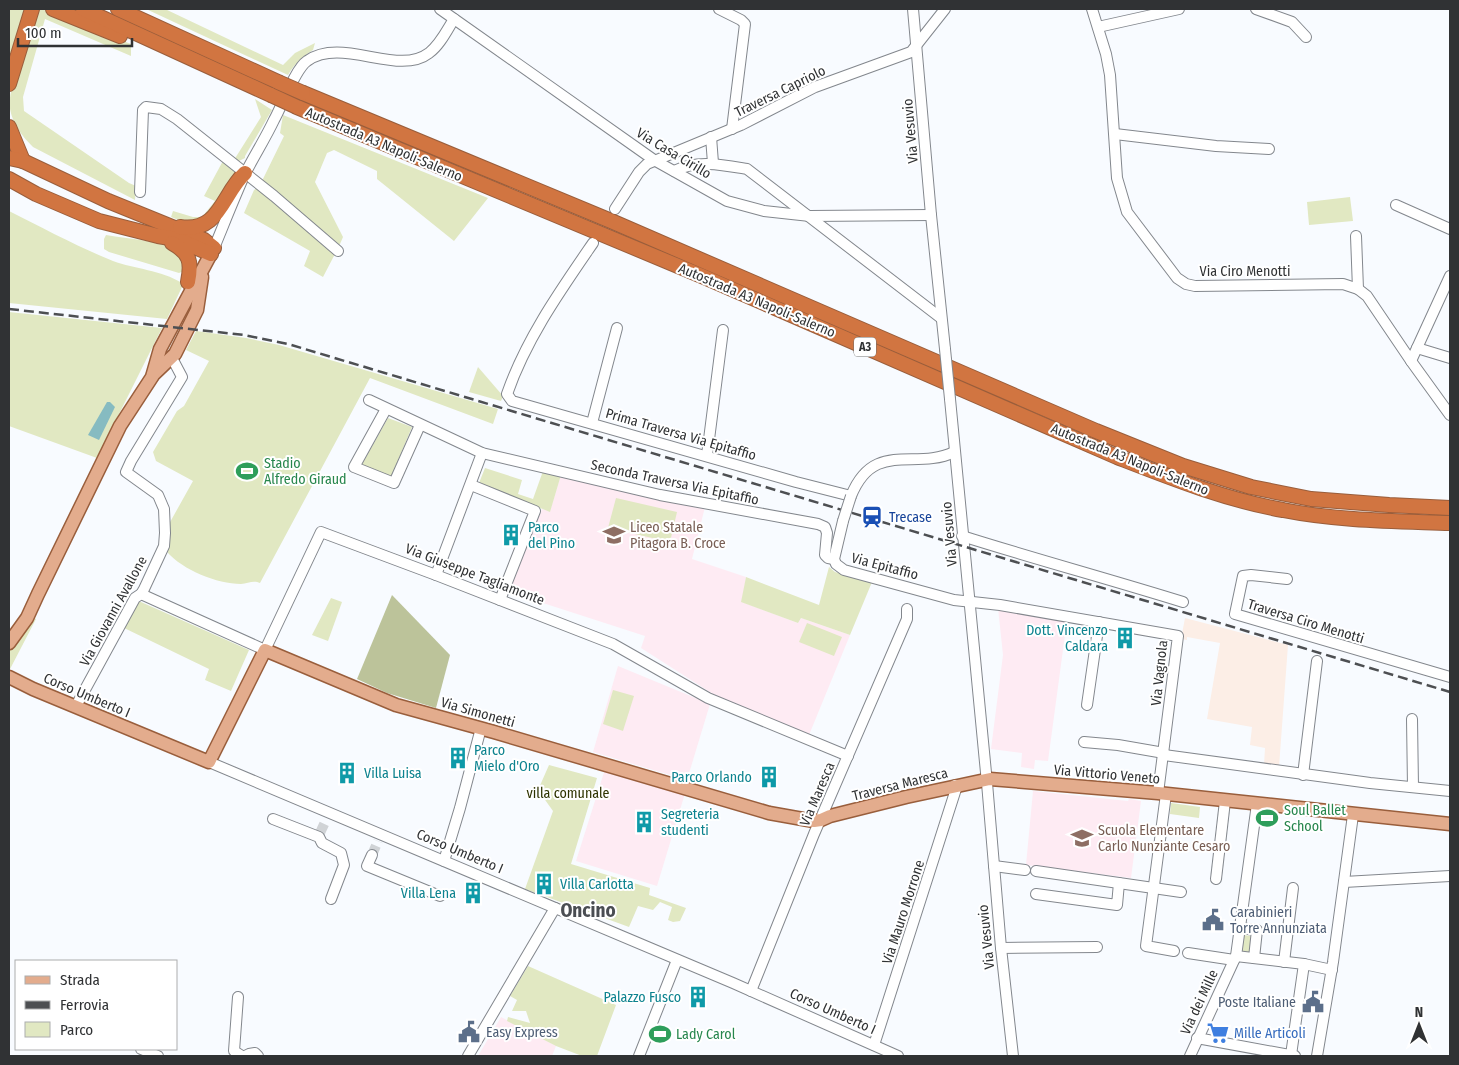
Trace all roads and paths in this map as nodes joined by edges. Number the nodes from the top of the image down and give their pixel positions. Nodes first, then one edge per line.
1 (32, 9) edge
2 (54, 9) edge
3 (83, 9) edge
4 (118, 9) edge
5 (140, 9) edge
6 (440, 9) edge
7 (719, 9) edge
8 (913, 9) edge
9 (945, 9) edge
10 (1092, 9) edge
11 (1179, 9) edge
12 (1256, 9) edge
13 (454, 19) junction
14 (1098, 27) junction
15 (1306, 37) dead end
16 (916, 44) junction
17 (226, 59) junction
18 (221, 73) junction
19 (9, 84) edge
20 (9, 127) edge
21 (732, 129) junction
22 (1115, 134) junction
23 (710, 137) junction
24 (1269, 149) dead end
25 (9, 158) edge
26 (654, 160) junction
27 (23, 161) junction
28 (713, 163) junction
29 (674, 171) junction
30 (245, 173) junction
31 (9, 180) edge
32 (140, 192) dead end
33 (1396, 205) dead end
34 (615, 209) dead end
35 (931, 215) junction
36 (810, 216) junction
37 (1450, 229) edge
38 (162, 231) junction
39 (1356, 236) dead end
40 (593, 243) dead end
41 (212, 251) junction
42 (338, 251) dead end
43 (204, 270) junction
44 (1450, 279) edge
45 (188, 282) dead end
46 (1358, 289) junction
47 (941, 318) junction
48 (618, 328) dead end
49 (723, 330) dead end
50 (1417, 348) junction
51 (172, 358) junction
52 (1450, 358) edge
53 (1411, 361) junction
54 (152, 377) junction
55 (368, 400) dead end
56 (386, 409) junction
57 (1450, 415) edge
58 (592, 423) junction
59 (420, 424) junction
60 (954, 452) junction
61 (482, 453) junction
62 (707, 455) junction
63 (471, 485) junction
64 (851, 496) junction
65 (1450, 508) edge
66 (1450, 523) edge
67 (962, 536) junction
68 (834, 559) junction
69 (436, 575) junction
70 (1287, 579) dead end
71 (38, 594) junction
72 (141, 594) junction
73 (500, 600) junction
74 (969, 602) junction
75 (1183, 602) dead end
76 (907, 609) dead end
77 (1099, 622) junction
78 (9, 628) edge
79 (9, 643) edge
80 (265, 650) junction
81 (1318, 661) dead end
82 (9, 677) edge
83 (1450, 677) edge
84 (1087, 705) dead end
85 (76, 706) junction
86 (1412, 719) dead end
87 (481, 728) junction
88 (1084, 742) dead end
89 (1164, 754) junction
90 (848, 756) junction
91 (209, 762) junction
92 (1303, 775) junction
93 (986, 779) junction
94 (955, 786) junction
95 (1413, 787) junction
96 (1450, 791) edge
97 (1162, 794) junction
98 (1226, 801) junction
99 (1257, 804) junction
100 (1353, 815) junction
101 (273, 819) dead end
102 (821, 820) junction
103 (1450, 824) edge
104 (372, 855) dead end
105 (444, 861) junction
106 (994, 866) junction
107 (1025, 870) dead end
108 (1036, 871) dead end
109 (1450, 876) edge
110 (1216, 879) dead end
111 (1344, 882) junction
112 (1120, 883) junction
113 (1154, 888) junction
114 (1292, 888) dead end
115 (1181, 892) dead end
116 (1036, 894) dead end
117 (440, 896) dead end
118 (331, 899) dead end
119 (555, 908) junction
120 (1239, 928) junction
121 (1097, 947) dead end
122 (1001, 948) junction
123 (1174, 951) dead end
124 (1188, 953) dead end
125 (1235, 958) junction
126 (1254, 958) junction
127 (677, 960) junction
128 (1284, 962) junction
129 (1304, 964) junction
130 (1332, 970) junction
131 (752, 991) junction
132 (238, 997) dead end
133 (1197, 1038) junction
134 (143, 1050) edge
135 (879, 1050) edge
136 (158, 1056) edge
137 (243, 1056) edge
138 (258, 1056) edge
139 (468, 1056) edge
140 (639, 1056) edge
141 (898, 1056) edge
142 (1013, 1056) edge
143 (1190, 1056) edge
144 (1293, 1056) edge
145 (1317, 1056) edge

1 - 19 highway
2 - 18 highway
3 - 18 highway, Autostrada A3 Napoli-Salerno / A3
4 - 17 highway, Autostrada A3 Napoli-Salerno / A3
5 - 17 highway
6 - 13 street, Via Casa Cirillo
7 - 21 street
8 - 16 street, Via Vesuvio
9 - 16 street, Traversa Capriolo
10 - 14 street, Via Ciro Menotti
11 - 14 street
12 - 15 street
13 - 26 street, Via Casa Cirillo
13 - 30 street
14 - 22 street, Via Ciro Menotti
16 - 21 street, Traversa Capriolo
16 - 35 street, Via Vesuvio
17 - 65 highway, Autostrada A3 Napoli-Salerno / A3, bridge
18 - 66 highway, Autostrada A3 Napoli-Salerno / A3, bridge
20 - 27 highway
21 - 23 street, Traversa Capriolo
22 - 24 street
22 - 46 street, Via Ciro Menotti
23 - 26 street, Traversa Capriolo
23 - 28 street
25 - 27 highway
26 - 29 street, Via Casa Cirillo
26 - 34 street
27 - 38 highway
28 - 29 street
28 - 36 street
29 - 36 street, Via Casa Cirillo
30 - 32 street
30 - 38 highway
30 - 41 street
30 - 42 street
31 - 38 highway
33 - 37 street
35 - 36 street, Via Casa Cirillo
35 - 47 street, Via Vesuvio
36 - 47 street
38 - 41 highway
38 - 45 highway
39 - 46 street
40 - 58 street, Prima Traversa Via Epitaffio
41 - 43 main road
43 - 51 main road
43 - 54 main road
44 - 50 street
46 - 53 street
47 - 60 street, Via Vesuvio, bridge
48 - 58 street
49 - 62 street
50 - 52 street
50 - 53 street
51 - 54 main road
51 - 72 street, Via Giovanni Avallone
53 - 57 street
54 - 71 main road
55 - 56 street
56 - 59 street
56 - 59 street
58 - 62 street, Prima Traversa Via Epitaffio
59 - 61 street
60 - 64 street, Via Epitaffio
60 - 67 street, Via Vesuvio
61 - 63 street
61 - 68 street, Seconda Traversa Via Epitaffio
62 - 64 street, Prima Traversa Via Epitaffio
63 - 69 street
63 - 73 street
64 - 68 street, Via Epitaffio, bridge
67 - 74 street, Via Vesuvio
67 - 75 street
68 - 74 street, Via Epitaffio
69 - 73 street, Via Giuseppe Tagliamonte
69 - 80 street, Via Giuseppe Tagliamonte
70 - 83 street, Traversa Ciro Menotti
71 - 78 main road
71 - 79 main road
72 - 80 street, Via Simonetti
72 - 85 street, Via Giovanni Avallone
73 - 90 street, Via Giuseppe Tagliamonte
74 - 77 street, Via Vagnola
74 - 93 street, Via Vesuvio
76 - 90 street, Via Maresca
77 - 84 street
77 - 89 street, Via Vagnola
80 - 87 main road, Via Simonetti
80 - 91 main road, Via Giuseppe Tagliamonte
81 - 92 street
82 - 85 main road, Corso Umberto I
85 - 91 main road, Corso Umberto I
86 - 95 street
87 - 102 main road, Via Simonetti
87 - 105 street
88 - 89 street
89 - 92 street
89 - 97 street
90 - 102 street, Via Maresca
91 - 105 street, Corso Umberto I
92 - 95 street
93 - 94 main road, Traversa Maresca
93 - 97 main road, Via Vittorio Veneto
93 - 106 street, Via Vesuvio
94 - 102 main road, Traversa Maresca
94 - 135 street, Via Mauro Morrone
95 - 96 street
97 - 98 main road, Via Vittorio Veneto
97 - 113 street
98 - 99 main road, Via Vittorio Veneto
98 - 110 street
99 - 100 main road, Via Vittorio Veneto
99 - 120 street, Via dei Mille
100 - 103 main road, Via Vittorio Veneto
100 - 111 street
101 - 118 street
102 - 131 street, Via Maresca
104 - 117 street
105 - 119 street, Corso Umberto I
106 - 107 street
106 - 122 street, Via Vesuvio
108 - 112 street
109 - 111 street
111 - 130 street
112 - 113 street
112 - 116 street
113 - 115 street
113 - 123 street
114 - 128 street
119 - 127 street, Corso Umberto I
119 - 139 street
120 - 125 street, Via dei Mille
120 - 126 street
121 - 122 street
122 - 142 street, Via Vesuvio
124 - 125 street
125 - 126 street
125 - 133 street, Via dei Mille
126 - 128 street
127 - 131 street, Corso Umberto I
127 - 140 street
128 - 129 street
129 - 130 street
129 - 144 street
130 - 145 street
131 - 135 street, Corso Umberto I
132 - 137 street
133 - 143 street, Via dei Mille
133 - 144 street
134 - 136 street
135 - 141 street, Corso Umberto I
137 - 138 street

